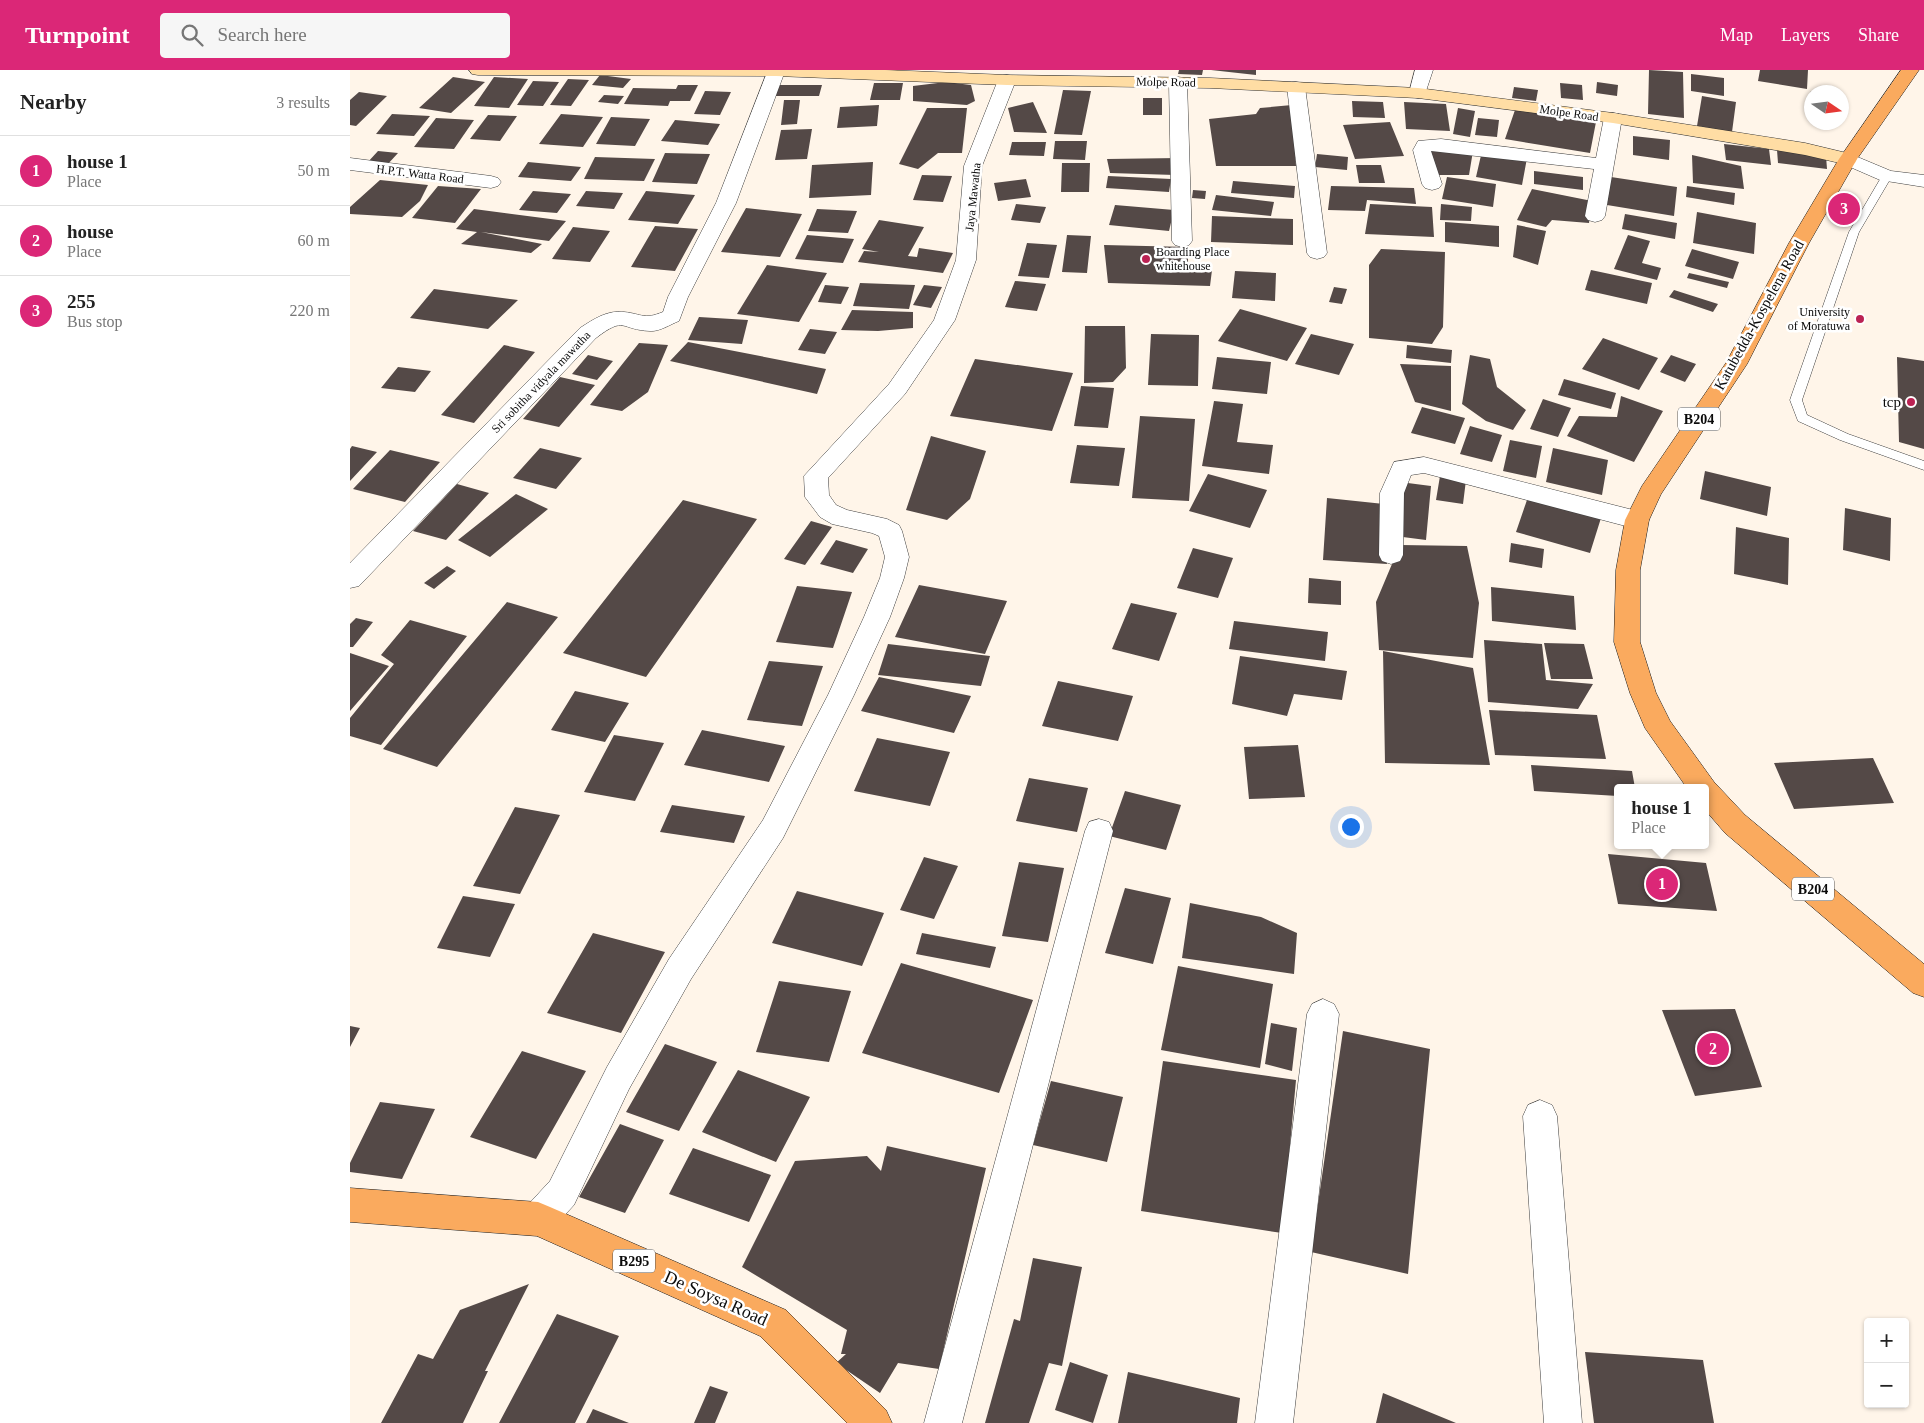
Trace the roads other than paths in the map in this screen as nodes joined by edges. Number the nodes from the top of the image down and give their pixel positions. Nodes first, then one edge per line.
1 (478, 70) edge
2 (1424, 70) edge
3 (1910, 70) edge
4 (622, 71) edge
5 (776, 71) junction
6 (1007, 80) junction
7 (1178, 82) junction
8 (1296, 87) junction
9 (1418, 93) junction
10 (1613, 118) junction
11 (1848, 159) junction
12 (350, 164) edge
13 (1605, 165) junction
14 (1887, 176) junction
15 (1924, 181) edge
16 (490, 182) dead end
17 (1432, 184) dead end
18 (1595, 216) dead end
19 (1182, 241) dead end
20 (1317, 254) dead end
21 (1924, 466) edge
22 (1637, 520) junction
23 (1391, 555) dead end
24 (350, 579) edge
25 (1700, 784) edge
26 (1709, 794) edge
27 (1099, 831) dead end
28 (1924, 983) edge
29 (1323, 1014) dead end
30 (1540, 1116) dead end
31 (350, 1205) edge
32 (538, 1219) junction
33 (873, 1423) edge
34 (943, 1423) edge
35 (1274, 1423) edge
36 (1563, 1423) edge

1 - 4 street, Molpe Road
2 - 9 street
3 - 11 main road, Katubedda-Kospelena Road / B204
4 - 5 street, Molpe Road
5 - 6 street, Molpe Road
5 - 24 street, Sri sobitha vidyala mawatha
6 - 7 street, Molpe Road
6 - 32 street, Jaya Mawatha
7 - 8 street, Molpe Road
7 - 19 street
8 - 9 street, Molpe Road
8 - 20 street
9 - 10 street, Molpe Road
10 - 11 street, Molpe Road
10 - 13 street
11 - 14 street
11 - 22 main road, Katubedda-Kospelena Road / B204
12 - 16 street, H.P.T. Watta Road
13 - 17 street
13 - 18 street
14 - 15 street
14 - 21 lane
22 - 23 street
22 - 25 main road, Katubedda-Kospelena Road / B204
26 - 28 main road, B204
27 - 34 street
29 - 35 street
30 - 36 street
31 - 32 main road, De Soysa Road / B295
32 - 33 main road, De Soysa Road / B295

